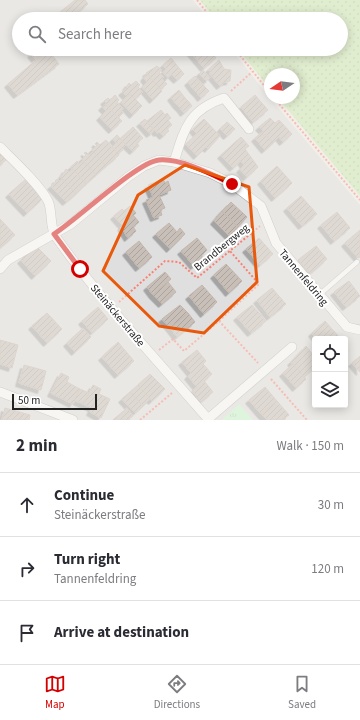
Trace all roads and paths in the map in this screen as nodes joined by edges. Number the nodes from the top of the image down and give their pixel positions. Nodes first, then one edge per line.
1 (197, 0) edge
2 (206, 12) edge
3 (240, 56) edge
4 (252, 72) junction
5 (264, 86) edge
6 (224, 98) junction
7 (279, 104) edge
8 (249, 129) dead end
9 (0, 147) edge
10 (174, 162) junction
11 (360, 200) edge
12 (267, 220) junction
13 (54, 234) junction
14 (230, 251) junction
15 (357, 262) dead end
16 (0, 269) edge
17 (319, 295) junction
18 (111, 308) junction
19 (219, 321) junction
20 (360, 330) edge
21 (292, 346) dead end
22 (152, 356) junction
23 (264, 370) junction
24 (179, 387) junction
25 (0, 392) edge
26 (209, 419) edge
27 (73, 420) edge
28 (140, 420) edge
29 (307, 420) edge

1 - 2 path
3 - 4 path
4 - 5 path
4 - 6 path
6 - 8 street
6 - 10 street
7 - 11 path
9 - 13 street, Steinäckerstraße
10 - 12 street, Tannenfeldring
10 - 13 street, Tannenfeldring
12 - 14 path, Brandbergweg
12 - 17 street, Tannenfeldring
13 - 16 street, Tannenfeldring
13 - 18 street, Steinäckerstraße
14 - 18 path, Brandbergweg
14 - 19 path
15 - 17 lane
17 - 20 street, Tannenfeldring
18 - 22 street, Steinäckerstraße
19 - 22 path
19 - 23 path
21 - 23 street, Steinäckerstraße
22 - 24 street, Steinäckerstraße
23 - 26 street, Steinäckerstraße
23 - 29 path
24 - 26 street, Steinäckerstraße
24 - 28 path
25 - 27 street

